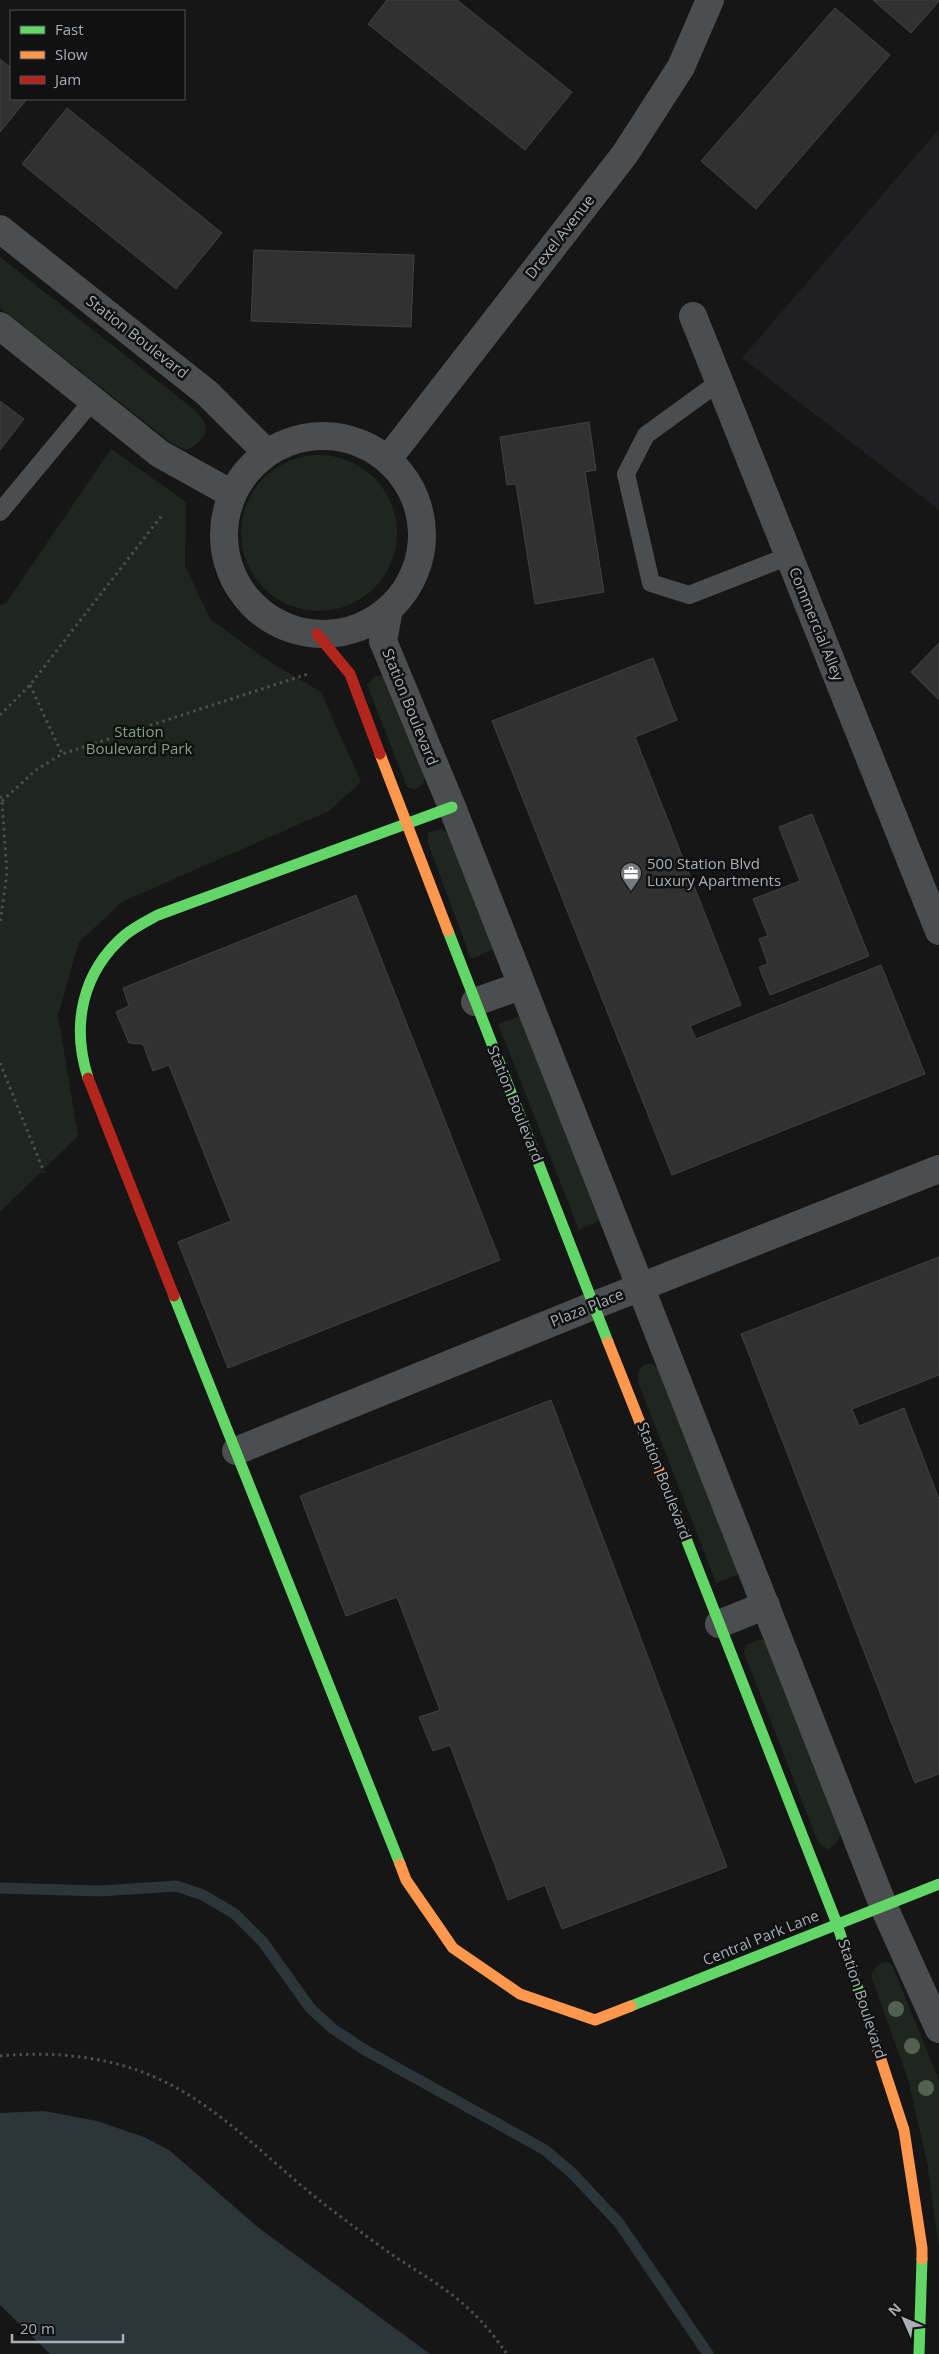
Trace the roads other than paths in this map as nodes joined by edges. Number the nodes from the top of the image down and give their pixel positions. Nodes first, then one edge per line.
1 (710, 0) edge
2 (0, 229) edge
3 (693, 316) dead end
4 (0, 326) edge
5 (719, 382) junction
6 (93, 400) junction
7 (267, 453) junction
8 (388, 459) junction
9 (232, 494) junction
10 (0, 512) edge
11 (788, 556) junction
12 (389, 609) junction
13 (317, 634) junction
14 (452, 807) junction
15 (406, 825) junction
16 (939, 931) edge
17 (520, 986) junction
18 (475, 1002) junction
19 (939, 1169) edge
20 (639, 1288) junction
21 (595, 1305) junction
22 (236, 1451) junction
23 (766, 1605) junction
24 (719, 1624) junction
25 (939, 1884) edge
26 (883, 1906) junction
27 (837, 1924) junction
28 (939, 2029) edge
29 (919, 2354) edge

1 - 8 street, Drexel Avenue
2 - 7 street, Station Boulevard
3 - 5 street, Commercial Alley
4 - 6 street
5 - 11 street, Commercial Alley
5 - 11 lane
6 - 9 street
6 - 10 lane
7 - 8 street
7 - 9 street
8 - 12 street
9 - 13 street
11 - 16 street, Commercial Alley
12 - 13 street
12 - 14 street, Station Boulevard
13 - 15 street, Station Boulevard
14 - 15 street
14 - 17 street, Station Boulevard
15 - 18 street, Station Boulevard
15 - 22 street
17 - 18 street
17 - 20 street, Station Boulevard
18 - 21 street, Station Boulevard
19 - 20 street, Plaza Place
20 - 21 street, Plaza Place
20 - 23 street, Station Boulevard
21 - 22 street, Plaza Place
21 - 24 street, Station Boulevard
22 - 27 street, Central Park Lane
23 - 24 street
23 - 26 street, Station Boulevard
24 - 27 street, Station Boulevard
25 - 26 street, Central Park Lane
26 - 27 street, Central Park Lane
26 - 28 street, Station Boulevard
27 - 29 street, Station Boulevard

